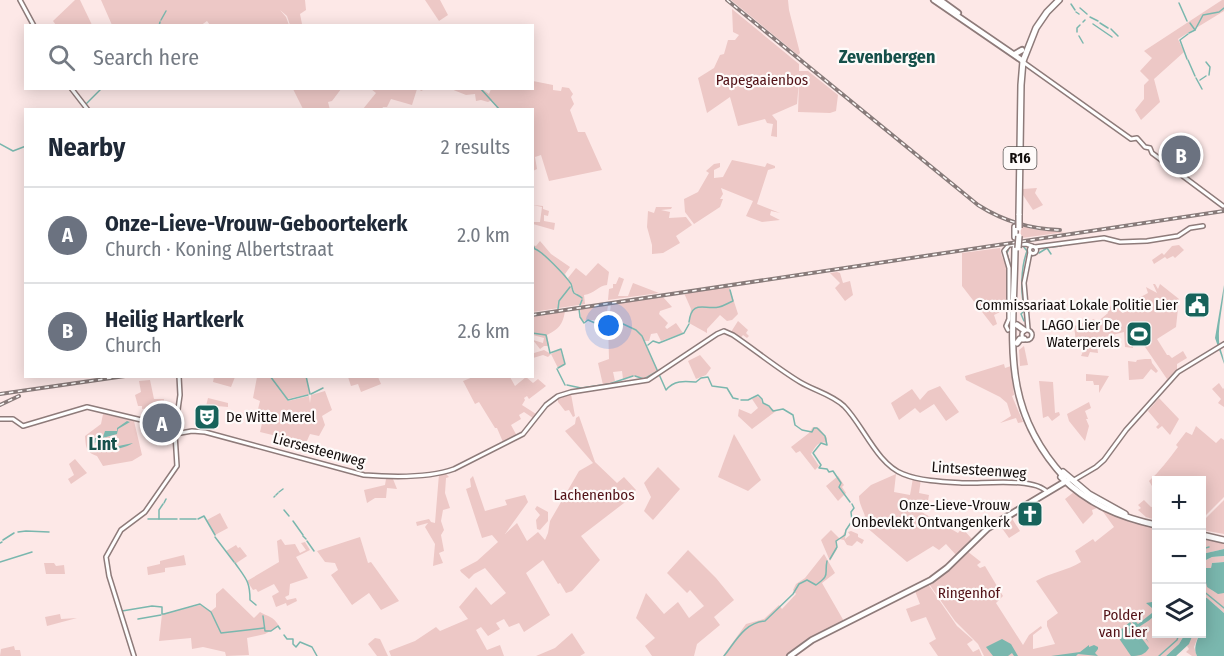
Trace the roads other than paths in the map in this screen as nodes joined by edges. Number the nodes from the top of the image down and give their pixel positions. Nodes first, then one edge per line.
1 (20, 0) edge
2 (934, 0) edge
3 (1057, 0) edge
4 (942, 3) edge
5 (33, 24) edge
6 (1017, 57) junction
7 (1029, 66) junction
8 (1020, 69) junction
9 (73, 90) edge
10 (86, 108) edge
11 (1223, 206) edge
12 (1203, 226) dead end
13 (1014, 246) junction
14 (1032, 250) junction
15 (1013, 327) junction
16 (1026, 329) junction
17 (712, 337) joint
18 (1024, 339) junction
19 (1017, 343) junction
20 (1223, 345) edge
21 (179, 378) edge
22 (0, 419) edge
23 (175, 433) junction
24 (1070, 481) junction
25 (1046, 491) junction
26 (1152, 523) edge
27 (1206, 534) edge
28 (1224, 538) edge
29 (134, 656) edge
30 (791, 656) edge

1 - 5 street
2 - 4 main road
3 - 6 highway, R16
3 - 6 highway, R16
4 - 6 main road
6 - 7 street
6 - 8 highway, R16
6 - 8 main road
7 - 8 street
7 - 11 street
8 - 13 highway, R16, bridge
9 - 10 street
12 - 14 street
13 - 14 street
13 - 15 highway, R16
13 - 15 street
14 - 16 street
15 - 16 highway
15 - 19 highway, R16
15 - 24 highway, R16
16 - 18 street
16 - 18 street
17 - 23 street, Liersesteenweg
17 - 25 street, Lintsesteenweg
18 - 19 highway
19 - 24 highway, R16
20 - 24 street
21 - 23 street
22 - 23 street
23 - 29 street
24 - 25 main road
24 - 25 main road
24 - 26 highway, R16
25 - 30 main road
27 - 28 highway

